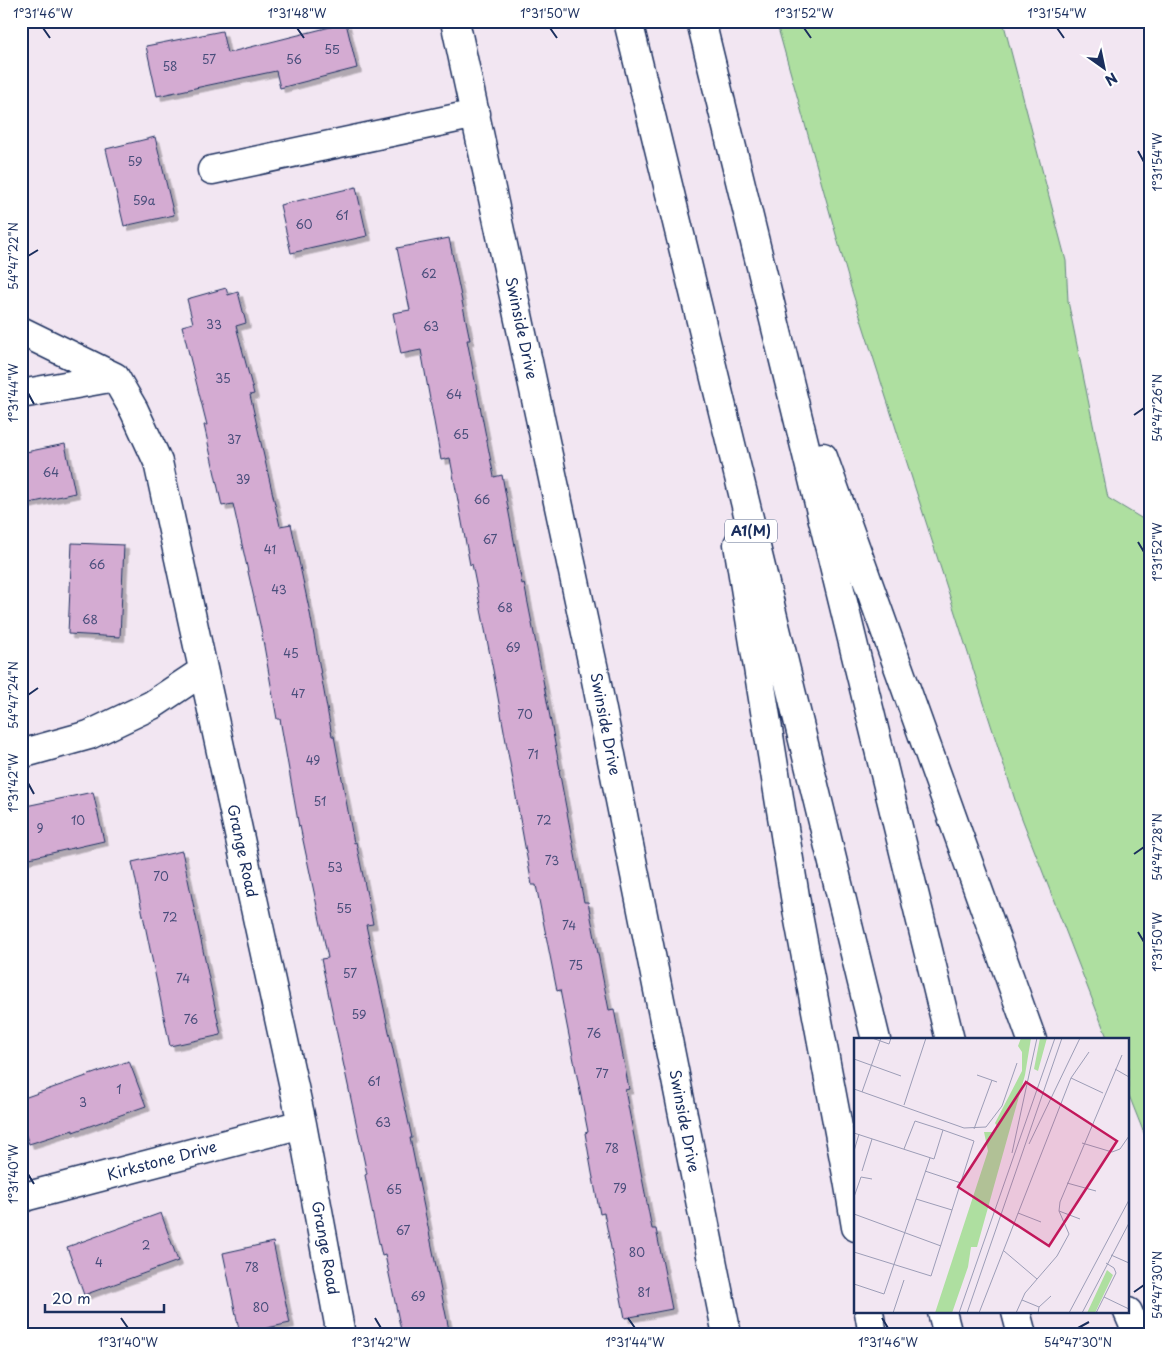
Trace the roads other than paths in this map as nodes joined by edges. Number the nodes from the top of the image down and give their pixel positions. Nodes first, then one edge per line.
1 (455, 21) edge
2 (628, 21) edge
3 (701, 21) edge
4 (476, 114) junction
5 (212, 170) dead end
6 (774, 320) junction
7 (21, 331) edge
8 (704, 337) junction
9 (115, 377) junction
10 (21, 394) edge
11 (203, 671) junction
12 (21, 754) edge
13 (876, 1038) edge
14 (950, 1038) edge
15 (1031, 1038) edge
16 (302, 1124) junction
17 (21, 1199) edge
18 (854, 1216) edge
19 (869, 1314) edge
20 (943, 1314) edge
21 (1017, 1314) edge
22 (1129, 1314) edge
23 (341, 1335) edge
24 (727, 1335) edge
25 (873, 1335) edge
26 (948, 1335) edge
27 (1022, 1335) edge
28 (1138, 1335) edge

1 - 4 main road, Swinside Drive
2 - 8 main road, A1(M)
3 - 6 main road
4 - 5 main road
4 - 24 main road, Swinside Drive
6 - 14 main road
6 - 15 main road
7 - 9 main road
8 - 13 main road, A1(M)
8 - 18 main road
9 - 10 main road
9 - 11 main road, Grange Road
11 - 12 main road
11 - 16 main road, Grange Road
16 - 17 main road, Kirkstone Drive
16 - 23 main road, Grange Road
19 - 25 main road
20 - 26 main road
21 - 27 main road
22 - 28 main road

